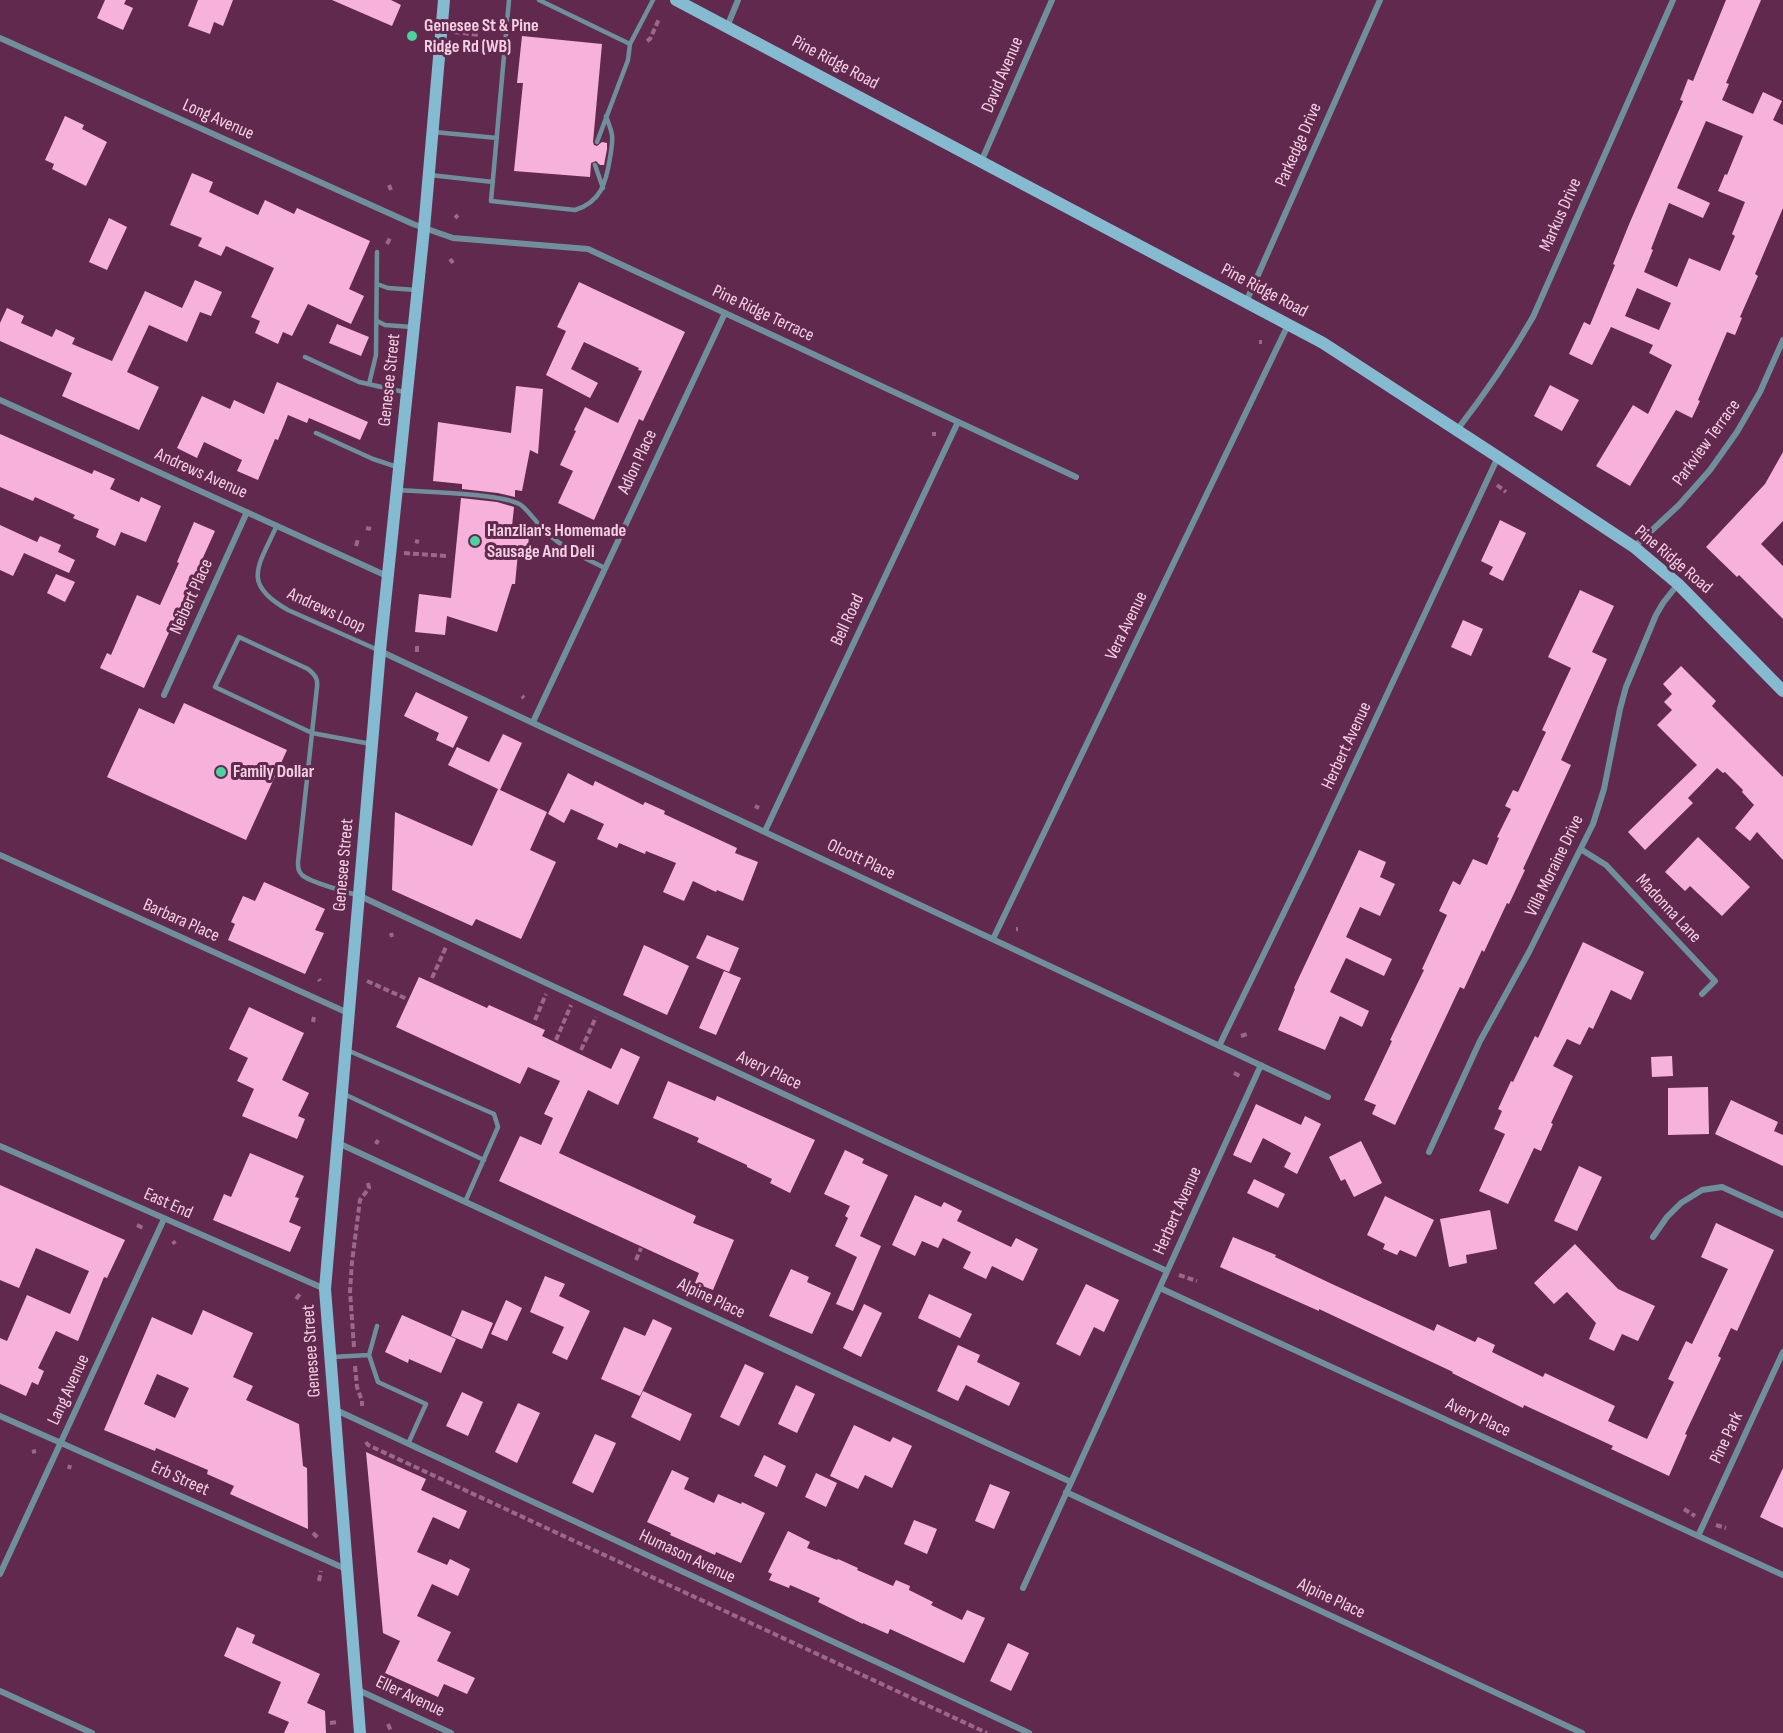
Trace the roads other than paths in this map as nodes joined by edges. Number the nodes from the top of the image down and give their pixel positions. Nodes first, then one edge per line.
1 (444, 0) edge
2 (509, 0) edge
3 (538, 0) edge
4 (653, 0) edge
5 (676, 0) edge
6 (738, 0) edge
7 (1052, 0) edge
8 (1380, 0) edge
9 (1673, 0) edge
10 (727, 27) junction
11 (0, 38) edge
12 (630, 44) junction
13 (606, 116) junction
14 (433, 132) junction
15 (496, 138) junction
16 (597, 142) dead end
17 (981, 162) junction
18 (595, 165) dead end
19 (429, 174) junction
20 (493, 182) junction
21 (603, 188) junction
22 (424, 229) junction
23 (377, 252) dead end
24 (377, 284) junction
25 (418, 291) junction
26 (1246, 303) junction
27 (725, 312) junction
28 (377, 321) junction
29 (1288, 325) junction
30 (414, 327) junction
31 (1783, 340) edge
32 (305, 357) dead end
33 (369, 384) junction
34 (407, 393) junction
35 (0, 400) edge
36 (958, 422) junction
37 (1456, 430) junction
38 (316, 433) dead end
39 (1498, 457) junction
40 (399, 467) junction
41 (1076, 477) dead end
42 (397, 490) junction
43 (247, 512) junction
44 (277, 525) junction
45 (1634, 547) junction
46 (605, 568) junction
47 (389, 576) junction
48 (1678, 584) junction
49 (380, 651) junction
50 (1783, 691) edge
51 (164, 695) dead end
52 (532, 722) junction
53 (312, 733) junction
54 (372, 744) junction
55 (765, 831) junction
56 (1581, 850) junction
57 (0, 855) edge
58 (359, 896) junction
59 (993, 939) junction
60 (1702, 994) dead end
61 (349, 1013) junction
62 (1219, 1046) junction
63 (346, 1050) junction
64 (1261, 1065) junction
65 (342, 1093) junction
66 (1328, 1097) dead end
67 (338, 1143) junction
68 (0, 1146) edge
69 (1429, 1152) dead end
70 (484, 1160) junction
71 (465, 1202) junction
72 (1783, 1215) edge
73 (164, 1219) junction
74 (1653, 1237) dead end
75 (1167, 1271) junction
76 (1160, 1288) junction
77 (325, 1289) junction
78 (376, 1326) dead end
79 (1783, 1352) edge
80 (369, 1355) junction
81 (330, 1357) junction
82 (334, 1409) junction
83 (0, 1416) edge
84 (61, 1443) junction
85 (408, 1444) junction
86 (1071, 1482) junction
87 (1066, 1492) junction
88 (1698, 1536) junction
89 (347, 1569) junction
90 (0, 1574) edge
91 (1783, 1575) edge
92 (1023, 1588) dead end
93 (356, 1689) junction
94 (0, 1691) edge
95 (92, 1733) edge
96 (360, 1733) edge
97 (451, 1733) edge
98 (1029, 1733) edge
99 (1582, 1733) edge

1 - 14 main road, Genesee Street
2 - 15 lane
3 - 12 lane
4 - 12 lane
5 - 10 main road, Pine Ridge Road
6 - 10 street
7 - 17 street, David Avenue
8 - 26 street, Parkedge Drive
9 - 37 street, Markus Drive
10 - 17 main road, Pine Ridge Road
11 - 22 street, Long Avenue
12 - 13 lane
13 - 16 lane
13 - 21 lane
14 - 15 lane
14 - 19 main road, Genesee Street
15 - 20 lane
17 - 26 main road, Pine Ridge Road
18 - 21 lane
19 - 20 lane
19 - 22 main road, Genesee Street
20 - 21 lane
22 - 25 main road, Genesee Street
22 - 27 street, Pine Ridge Terrace
23 - 24 lane
24 - 25 lane
24 - 28 lane
25 - 30 main road, Genesee Street
26 - 29 main road, Pine Ridge Road
27 - 36 street, Pine Ridge Terrace
27 - 46 street, Adlon Place
28 - 30 lane
28 - 33 lane
29 - 37 main road, Pine Ridge Road
29 - 59 street, Vera Avenue
30 - 34 main road, Genesee Street
31 - 45 street, Parkview Terrace
32 - 33 lane
33 - 34 lane
34 - 40 main road, Genesee Street
35 - 43 street, Andrews Avenue
36 - 41 street, Pine Ridge Terrace
36 - 55 street, Bell Road
37 - 39 main road, Pine Ridge Road
38 - 40 lane
39 - 45 main road, Pine Ridge Road
39 - 62 street, Herbert Avenue
40 - 42 main road, Genesee Street
42 - 46 lane
42 - 47 main road, Genesee Street
43 - 44 street, Andrews Avenue
43 - 51 street, Neibert Place
44 - 47 street, Andrews Avenue
44 - 49 lane, Andrews Loop
45 - 48 main road, Pine Ridge Road
46 - 52 street, Adlon Place
47 - 49 main road, Genesee Street
48 - 50 main road, Pine Ridge Road
48 - 56 street, Villa Moraine Drive
49 - 52 street, Olcott Place
49 - 54 main road, Genesee Street
52 - 55 street, Olcott Place
53 - 53 lane
53 - 54 lane
53 - 58 lane
54 - 58 main road, Genesee Street
55 - 59 street, Olcott Place
56 - 60 street, Madonna Lane
56 - 69 street, Villa Moraine Drive
57 - 61 street, Barbara Place
58 - 61 main road, Genesee Street
58 - 75 street, Avery Place
59 - 62 street, Olcott Place
61 - 63 main road, Genesee Street
62 - 64 street, Olcott Place
63 - 65 main road, Genesee Street
63 - 70 lane
64 - 66 street, Olcott Place
64 - 75 street, Herbert Avenue
65 - 67 main road, Genesee Street
65 - 70 lane
67 - 71 street, Alpine Place
67 - 77 main road, Genesee Street
68 - 73 street, East End
70 - 71 lane
71 - 86 street, Alpine Place
72 - 74 street
73 - 77 street, East End
73 - 84 street, Lang Avenue
75 - 76 street, Herbert Avenue
76 - 86 street
76 - 88 street, Avery Place
77 - 81 main road, Genesee Street
78 - 80 lane
79 - 88 street, Pine Park
80 - 81 lane
80 - 85 lane
81 - 82 main road, Genesee Street
82 - 85 street, Humason Avenue
82 - 89 main road, Genesee Street
83 - 84 street, Erb Street
84 - 89 street, Erb Street
84 - 90 street, Lang Avenue
85 - 98 street, Humason Avenue
86 - 87 street
87 - 92 street
87 - 99 street, Alpine Place
88 - 91 street, Avery Place
89 - 93 main road, Genesee Street
93 - 96 main road, Genesee Street
93 - 97 street, Eller Avenue
94 - 95 street

